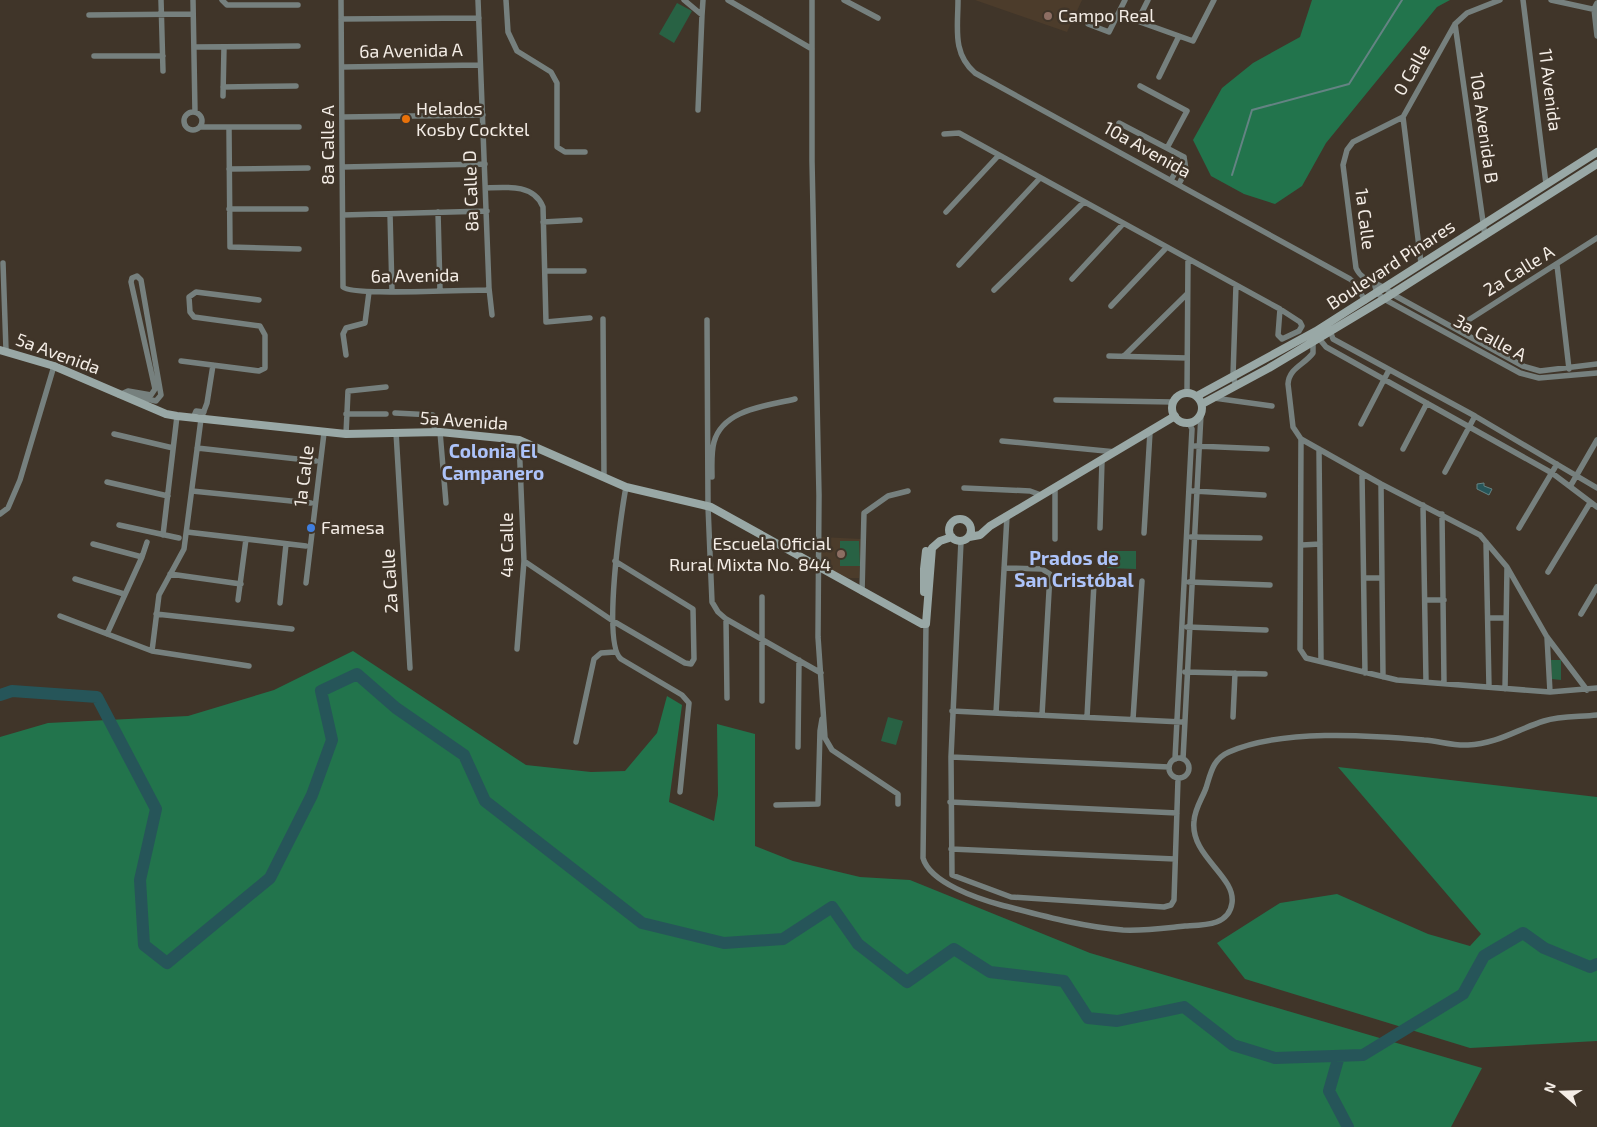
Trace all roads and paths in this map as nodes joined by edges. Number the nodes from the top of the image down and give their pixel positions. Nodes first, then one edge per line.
1 (161, 0) edge
2 (193, 0) edge
3 (222, 0) edge
4 (340, 0) edge
5 (478, 0) edge
6 (506, 0) edge
7 (684, 0) edge
8 (703, 0) edge
9 (728, 0) edge
10 (812, 0) edge
11 (844, 0) edge
12 (958, 0) edge
13 (1125, 0) edge
14 (1148, 0) edge
15 (1214, 0) edge
16 (1500, 0) edge
17 (1523, 0) edge
18 (1551, 0) edge
19 (1597, 3) edge
20 (298, 5) dead end
21 (1595, 10) edge
22 (193, 14) junction
23 (90, 15) dead end
24 (161, 15) junction
25 (702, 15) junction
26 (479, 18) junction
27 (878, 18) dead end
28 (341, 19) junction
29 (1088, 24) dead end
30 (1455, 24) junction
31 (1179, 36) junction
32 (1597, 36) edge
33 (298, 46) dead end
34 (194, 47) junction
35 (224, 47) junction
36 (812, 49) junction
37 (94, 56) dead end
38 (163, 56) junction
39 (480, 65) junction
40 (342, 67) junction
41 (163, 71) dead end
42 (1159, 77) dead end
43 (296, 86) dead end
44 (1140, 86) dead end
45 (224, 87) junction
46 (224, 96) dead end
47 (698, 110) dead end
48 (195, 112) junction
49 (483, 115) junction
50 (343, 117) junction
51 (1403, 117) junction
52 (1119, 123) dead end
53 (200, 127) junction
54 (298, 127) dead end
55 (229, 129) junction
56 (944, 134) dead end
57 (1167, 148) junction
58 (1346, 150) joint
59 (585, 152) dead end
60 (1597, 152) edge
61 (999, 155) junction
62 (1184, 156) junction
63 (485, 164) junction
64 (1597, 164) edge
65 (308, 168) dead end
66 (343, 168) junction
67 (230, 169) junction
68 (1040, 178) junction
69 (1171, 180) junction
70 (1179, 184) junction
71 (1546, 184) junction
72 (486, 188) junction
73 (1084, 202) junction
74 (306, 208) dead end
75 (229, 209) junction
76 (487, 211) junction
77 (438, 212) junction
78 (946, 212) dead end
79 (390, 214) junction
80 (343, 215) junction
81 (580, 220) dead end
82 (543, 222) junction
83 (1124, 224) junction
84 (1482, 225) junction
85 (1485, 236) junction
86 (1597, 238) edge
87 (1166, 248) junction
88 (298, 249) dead end
89 (1188, 260) junction
90 (3, 263) dead end
91 (1421, 263) junction
92 (959, 265) dead end
93 (1557, 265) junction
94 (546, 271) junction
95 (584, 271) dead end
96 (1072, 279) dead end
97 (1374, 284) junction
98 (1236, 286) junction
99 (1386, 287) junction
100 (488, 289) junction
101 (345, 290) joint
102 (440, 290) junction
103 (994, 290) dead end
104 (392, 291) junction
105 (368, 292) junction
106 (1377, 292) junction
107 (1187, 294) junction
108 (1392, 294) junction
109 (259, 300) dead end
110 (1384, 300) junction
111 (1365, 301) junction
112 (1111, 306) dead end
113 (1280, 309) junction
114 (492, 315) dead end
115 (590, 318) dead end
116 (603, 319) dead end
117 (707, 320) dead end
118 (1329, 328) junction
119 (1456, 328) junction
120 (1314, 337) junction
121 (3, 350) edge
122 (346, 355) dead end
123 (1109, 356) dead end
124 (1124, 356) junction
125 (1187, 358) junction
126 (181, 361) dead end
127 (1597, 364) edge
128 (213, 365) junction
129 (54, 366) junction
130 (1569, 367) junction
131 (1389, 370) junction
132 (1597, 373) edge
133 (1233, 376) junction
134 (1570, 376) junction
135 (1384, 380) junction
136 (1236, 386) junction
137 (386, 387) dead end
138 (1188, 392) junction
139 (120, 395) junction
140 (1197, 396) junction
141 (1214, 398) junction
142 (795, 399) dead end
143 (1056, 400) dead end
144 (1173, 402) junction
145 (1427, 403) junction
146 (1202, 404) junction
147 (1272, 406) dead end
148 (395, 413) dead end
149 (346, 414) junction
150 (386, 414) dead end
151 (1201, 414) junction
152 (177, 416) junction
153 (200, 416) junction
154 (1174, 416) junction
155 (1475, 416) junction
156 (1189, 423) junction
157 (1361, 424) dead end
158 (1470, 426) junction
159 (396, 432) junction
160 (438, 432) junction
161 (1150, 432) junction
162 (324, 433) junction
163 (114, 434) dead end
164 (346, 434) junction
165 (1301, 439) junction
166 (519, 440) junction
167 (1597, 440) edge
168 (1002, 441) dead end
169 (1190, 446) junction
170 (1199, 446) junction
171 (173, 448) junction
172 (198, 448) junction
173 (1403, 448) dead end
174 (1267, 449) dead end
175 (1319, 449) junction
176 (1116, 452) junction
177 (1102, 460) junction
178 (316, 461) dead end
179 (1557, 464) junction
180 (1445, 472) dead end
181 (1552, 473) junction
182 (1362, 474) junction
183 (1576, 475) junction
184 (604, 478) junction
185 (107, 482) dead end
186 (1381, 484) junction
187 (1570, 485) junction
188 (626, 487) junction
189 (1055, 487) junction
190 (964, 488) dead end
191 (1597, 488) edge
192 (192, 491) junction
193 (908, 491) dead end
194 (1188, 491) junction
195 (1197, 491) junction
196 (1041, 495) junction
197 (1264, 495) dead end
198 (168, 496) junction
199 (1590, 502) junction
200 (311, 503) dead end
201 (446, 503) dead end
202 (1423, 505) junction
203 (709, 506) junction
204 (1597, 507) edge
205 (0, 514) edge
206 (1442, 514) junction
207 (1007, 516) junction
208 (119, 525) dead end
209 (970, 526) junction
210 (990, 526) junction
211 (1100, 528) dead end
212 (1519, 528) dead end
213 (187, 532) junction
214 (1144, 533) dead end
215 (163, 535) junction
216 (951, 535) junction
217 (1186, 537) junction
218 (1195, 537) junction
219 (179, 538) dead end
220 (1260, 538) dead end
221 (246, 539) junction
222 (965, 539) junction
223 (1055, 539) dead end
224 (147, 542) dead end
225 (1486, 542) junction
226 (93, 544) dead end
227 (286, 544) junction
228 (1320, 544) junction
229 (1302, 545) junction
230 (306, 546) dead end
231 (142, 557) junction
232 (524, 561) junction
233 (615, 561) junction
234 (1004, 568) junction
235 (1507, 568) junction
236 (818, 569) junction
237 (1548, 572) dead end
238 (170, 574) junction
239 (1364, 578) junction
240 (1382, 578) junction
241 (75, 580) dead end
242 (1142, 581) dead end
243 (1184, 582) junction
244 (1193, 582) junction
245 (306, 583) dead end
246 (1094, 583) dead end
247 (241, 584) junction
248 (1270, 585) dead end
249 (1597, 587) edge
250 (862, 592) junction
251 (124, 594) junction
252 (762, 597) dead end
253 (238, 600) dead end
254 (1425, 600) junction
255 (1444, 600) junction
256 (280, 603) dead end
257 (156, 614) junction
258 (1580, 614) dead end
259 (60, 616) dead end
260 (1488, 618) junction
261 (1505, 618) junction
262 (726, 619) junction
263 (613, 621) junction
264 (926, 624) junction
265 (1191, 627) junction
266 (1182, 628) junction
267 (292, 629) dead end
268 (1266, 630) dead end
269 (107, 634) junction
270 (1547, 637) junction
271 (761, 638) junction
272 (517, 649) dead end
273 (152, 651) junction
274 (615, 652) junction
275 (799, 660) junction
276 (1320, 661) junction
277 (249, 666) dead end
278 (410, 668) dead end
279 (1180, 672) junction
280 (1189, 672) junction
281 (821, 673) junction
282 (1235, 673) junction
283 (1365, 673) junction
284 (1265, 674) dead end
285 (1383, 677) junction
286 (1426, 682) junction
287 (1444, 683) junction
288 (1489, 688) junction
289 (1505, 688) junction
290 (1597, 688) edge
291 (1587, 690) junction
292 (1550, 692) junction
293 (727, 698) dead end
294 (762, 701) dead end
295 (824, 710) junction
296 (952, 710) junction
297 (996, 713) junction
298 (1042, 715) junction
299 (1597, 715) edge
300 (1087, 717) junction
301 (1233, 717) dead end
302 (1133, 720) junction
303 (1178, 722) junction
304 (1186, 722) junction
305 (576, 742) dead end
306 (798, 747) dead end
307 (950, 757) junction
308 (1175, 759) junction
309 (1183, 759) junction
310 (1169, 767) junction
311 (1178, 779) junction
312 (680, 792) dead end
313 (950, 802) junction
314 (776, 804) dead end
315 (898, 804) dead end
316 (1177, 813) junction
317 (951, 849) junction
318 (1175, 859) junction

1 - 24 street
2 - 22 street
3 - 20 street
4 - 28 street, 8a Calle A
5 - 26 street, 8a Calle D
6 - 59 street
7 - 25 street
8 - 25 street
9 - 36 street
10 - 36 street
11 - 27 street
12 - 69 street, 10a Avenida
13 - 29 street
14 - 31 street
15 - 31 street
16 - 30 street, 0 Calle
17 - 71 street, 11 Avenida
18 - 21 street
19 - 21 street
21 - 32 street
22 - 24 street
22 - 34 street
23 - 24 street
24 - 38 street
25 - 47 street
26 - 28 street
26 - 39 street, 8a Calle D
28 - 40 street, 8a Calle A
30 - 51 street, 0 Calle
30 - 84 street, 10a Avenida B
31 - 42 street
33 - 35 street
34 - 35 street
34 - 48 street
35 - 45 street
36 - 236 street
37 - 38 street
38 - 41 street
39 - 40 street, 6a Avenida A
39 - 49 street, 8a Calle D
40 - 50 street, 8a Calle A
43 - 45 street
44 - 57 street
45 - 46 street
48 - 53 street
48 - 53 street
49 - 50 street
49 - 63 street, 8a Calle D
50 - 66 street, 8a Calle A
51 - 58 street, 0 Calle
51 - 91 street
52 - 57 street
53 - 55 street
54 - 55 street
55 - 67 street
56 - 61 street
57 - 62 street
58 - 97 street, 1a Calle
60 - 71 street, Boulevard Pinares
61 - 68 street
61 - 78 street
62 - 69 street
62 - 70 street
63 - 66 street
63 - 72 street, 8a Calle D
64 - 85 street, Boulevard Pinares
65 - 67 street
66 - 80 street, 8a Calle A
67 - 75 street
68 - 73 street
68 - 92 street
69 - 70 street, 10a Avenida
70 - 111 street, 10a Avenida
71 - 84 street, Boulevard Pinares
72 - 76 street, 8a Calle D
72 - 82 street
73 - 83 street
73 - 103 street
74 - 75 street
75 - 88 street
76 - 77 street
76 - 100 street, 8a Calle D
77 - 79 street
77 - 102 street
79 - 80 street
79 - 104 street
80 - 101 street, 8a Calle A
81 - 82 street
82 - 94 street
83 - 87 street
83 - 96 street
84 - 85 street, 10a Avenida B
84 - 91 street, Boulevard Pinares
85 - 108 street, Boulevard Pinares
86 - 93 street, 2a Calle A
87 - 89 street
87 - 112 street
89 - 98 street
89 - 107 street
90 - 121 street
91 - 99 street, Boulevard Pinares
93 - 119 street, 2a Calle A
93 - 130 street
94 - 95 street
94 - 115 street
97 - 99 street, 1a Calle
97 - 106 street, 1a Calle
98 - 113 street
98 - 133 street
99 - 106 street, Boulevard Pinares
99 - 108 street, 3a Calle A
100 - 102 street, 6a Avenida
100 - 114 street, 8a Calle D
101 - 105 street, 6a Avenida
102 - 104 street, 6a Avenida
104 - 105 street, 6a Avenida
105 - 122 street
106 - 110 street, 3a Calle A
106 - 111 street, Boulevard Pinares
107 - 124 street
107 - 125 street
108 - 110 street, Boulevard Pinares
108 - 119 street, 3a Calle A
109 - 128 street
110 - 118 street, Boulevard Pinares
110 - 134 street, 3a Calle A
111 - 118 street, Boulevard Pinares
113 - 113 street
116 - 184 street
117 - 203 street
118 - 120 street, Boulevard Pinares
118 - 131 street
119 - 130 street, 3a Calle A
120 - 133 street, Boulevard Pinares
120 - 135 street
120 - 136 street, Boulevard Pinares
120 - 165 street
121 - 129 street, 5a Avenida
123 - 124 street
124 - 125 street
125 - 138 street
126 - 128 street
127 - 130 street, 3a Calle A
128 - 153 street
129 - 139 street, 5a Avenida
129 - 205 street
130 - 134 street
131 - 135 street
131 - 155 street
132 - 134 street, 3a Calle A
133 - 136 street
133 - 140 street, Boulevard Pinares
135 - 145 street
135 - 157 street
136 - 141 street, Boulevard Pinares
137 - 149 street
138 - 140 street
138 - 144 street
139 - 139 street
139 - 152 street, 5a Avenida
140 - 146 street
141 - 146 street, Boulevard Pinares
141 - 147 street
142 - 203 street
143 - 144 street
144 - 154 street
145 - 158 street
145 - 173 street
146 - 151 street
148 - 160 street
149 - 150 street
149 - 164 street
151 - 156 street
151 - 170 street
152 - 153 street, 5a Avenida
152 - 171 street
153 - 162 street, 5a Avenida
153 - 172 street
154 - 156 street
154 - 161 street
155 - 158 street
155 - 179 street
156 - 169 street
158 - 180 street
158 - 181 street
159 - 160 street, 5a Avenida
159 - 164 street, 5a Avenida
159 - 278 street, 2a Calle
160 - 166 street, 5a Avenida
160 - 201 street
161 - 176 street
161 - 214 street
162 - 164 street, 5a Avenida
162 - 245 street, 1a Calle
163 - 171 street
165 - 175 street
165 - 229 street
166 - 184 street, 5a Avenida
166 - 232 street, 4a Calle
167 - 183 street
168 - 176 street
169 - 170 street
169 - 194 street
170 - 174 street
170 - 195 street
171 - 198 street
172 - 178 street
172 - 192 street
175 - 182 street
175 - 228 street
176 - 177 street
177 - 189 street
177 - 211 street
179 - 181 street
179 - 183 street
181 - 187 street
181 - 212 street
182 - 186 street
182 - 239 street
183 - 187 street
183 - 191 street
184 - 188 street, 5a Avenida
185 - 198 street
186 - 202 street
186 - 240 street
187 - 199 street
188 - 203 street, 5a Avenida
188 - 233 street
189 - 196 street
189 - 223 street
190 - 196 street
192 - 200 street
192 - 213 street
193 - 250 street
194 - 195 street
194 - 217 street
195 - 197 street
195 - 218 street
196 - 207 street
198 - 215 street
199 - 204 street
199 - 237 street
202 - 206 street
202 - 254 street
203 - 236 street, 5a Avenida
203 - 262 street
206 - 225 street
206 - 255 street
207 - 210 street
207 - 234 street
208 - 215 street
209 - 210 street
209 - 216 street
209 - 222 street
210 - 222 street
213 - 221 street
213 - 238 street
215 - 219 street
216 - 222 street
216 - 264 street
217 - 218 street
217 - 243 street
218 - 220 street
218 - 244 street
221 - 227 street
221 - 247 street
222 - 296 street
224 - 231 street
225 - 235 street
225 - 260 street
226 - 231 street
227 - 230 street
227 - 256 street
228 - 229 street
228 - 276 street
229 - 276 street
231 - 251 street
232 - 263 street
232 - 272 street, 4a Calle
233 - 263 street
233 - 263 street
234 - 297 street
234 - 298 street
235 - 261 street
235 - 270 street
236 - 250 street, 5a Avenida
236 - 281 street
238 - 247 street
238 - 257 street
239 - 240 street
239 - 283 street
240 - 285 street
241 - 251 street
242 - 302 street
243 - 244 street
243 - 266 street
244 - 248 street
244 - 265 street
246 - 300 street
247 - 253 street
249 - 258 street
250 - 264 street, 5a Avenida
251 - 269 street
252 - 271 street
254 - 255 street
254 - 286 street
255 - 287 street
257 - 267 street
257 - 273 street
259 - 269 street
260 - 261 street
260 - 288 street
261 - 289 street
262 - 271 street
262 - 293 street
263 - 274 street
264 - 299 street
265 - 266 street
265 - 268 street
265 - 280 street
266 - 279 street
269 - 273 street
270 - 291 street
270 - 292 street
271 - 275 street
271 - 294 street
273 - 277 street
274 - 305 street
274 - 312 street
275 - 281 street
275 - 306 street
276 - 283 street
279 - 280 street
279 - 303 street
280 - 282 street
280 - 304 street
281 - 295 street
282 - 284 street
282 - 301 street
283 - 285 street
285 - 286 street
286 - 287 street
287 - 288 street
288 - 289 street
289 - 292 street
290 - 291 street
291 - 292 street
295 - 314 street
295 - 315 street
296 - 297 street
296 - 307 street
297 - 298 street
298 - 300 street
300 - 302 street
302 - 303 street
303 - 304 street
303 - 308 street
304 - 309 street
307 - 310 street
307 - 313 street
308 - 309 street
308 - 310 street
309 - 311 street
310 - 311 street
311 - 316 street
313 - 316 street
313 - 317 street
316 - 318 street
317 - 318 street
317 - 318 street

